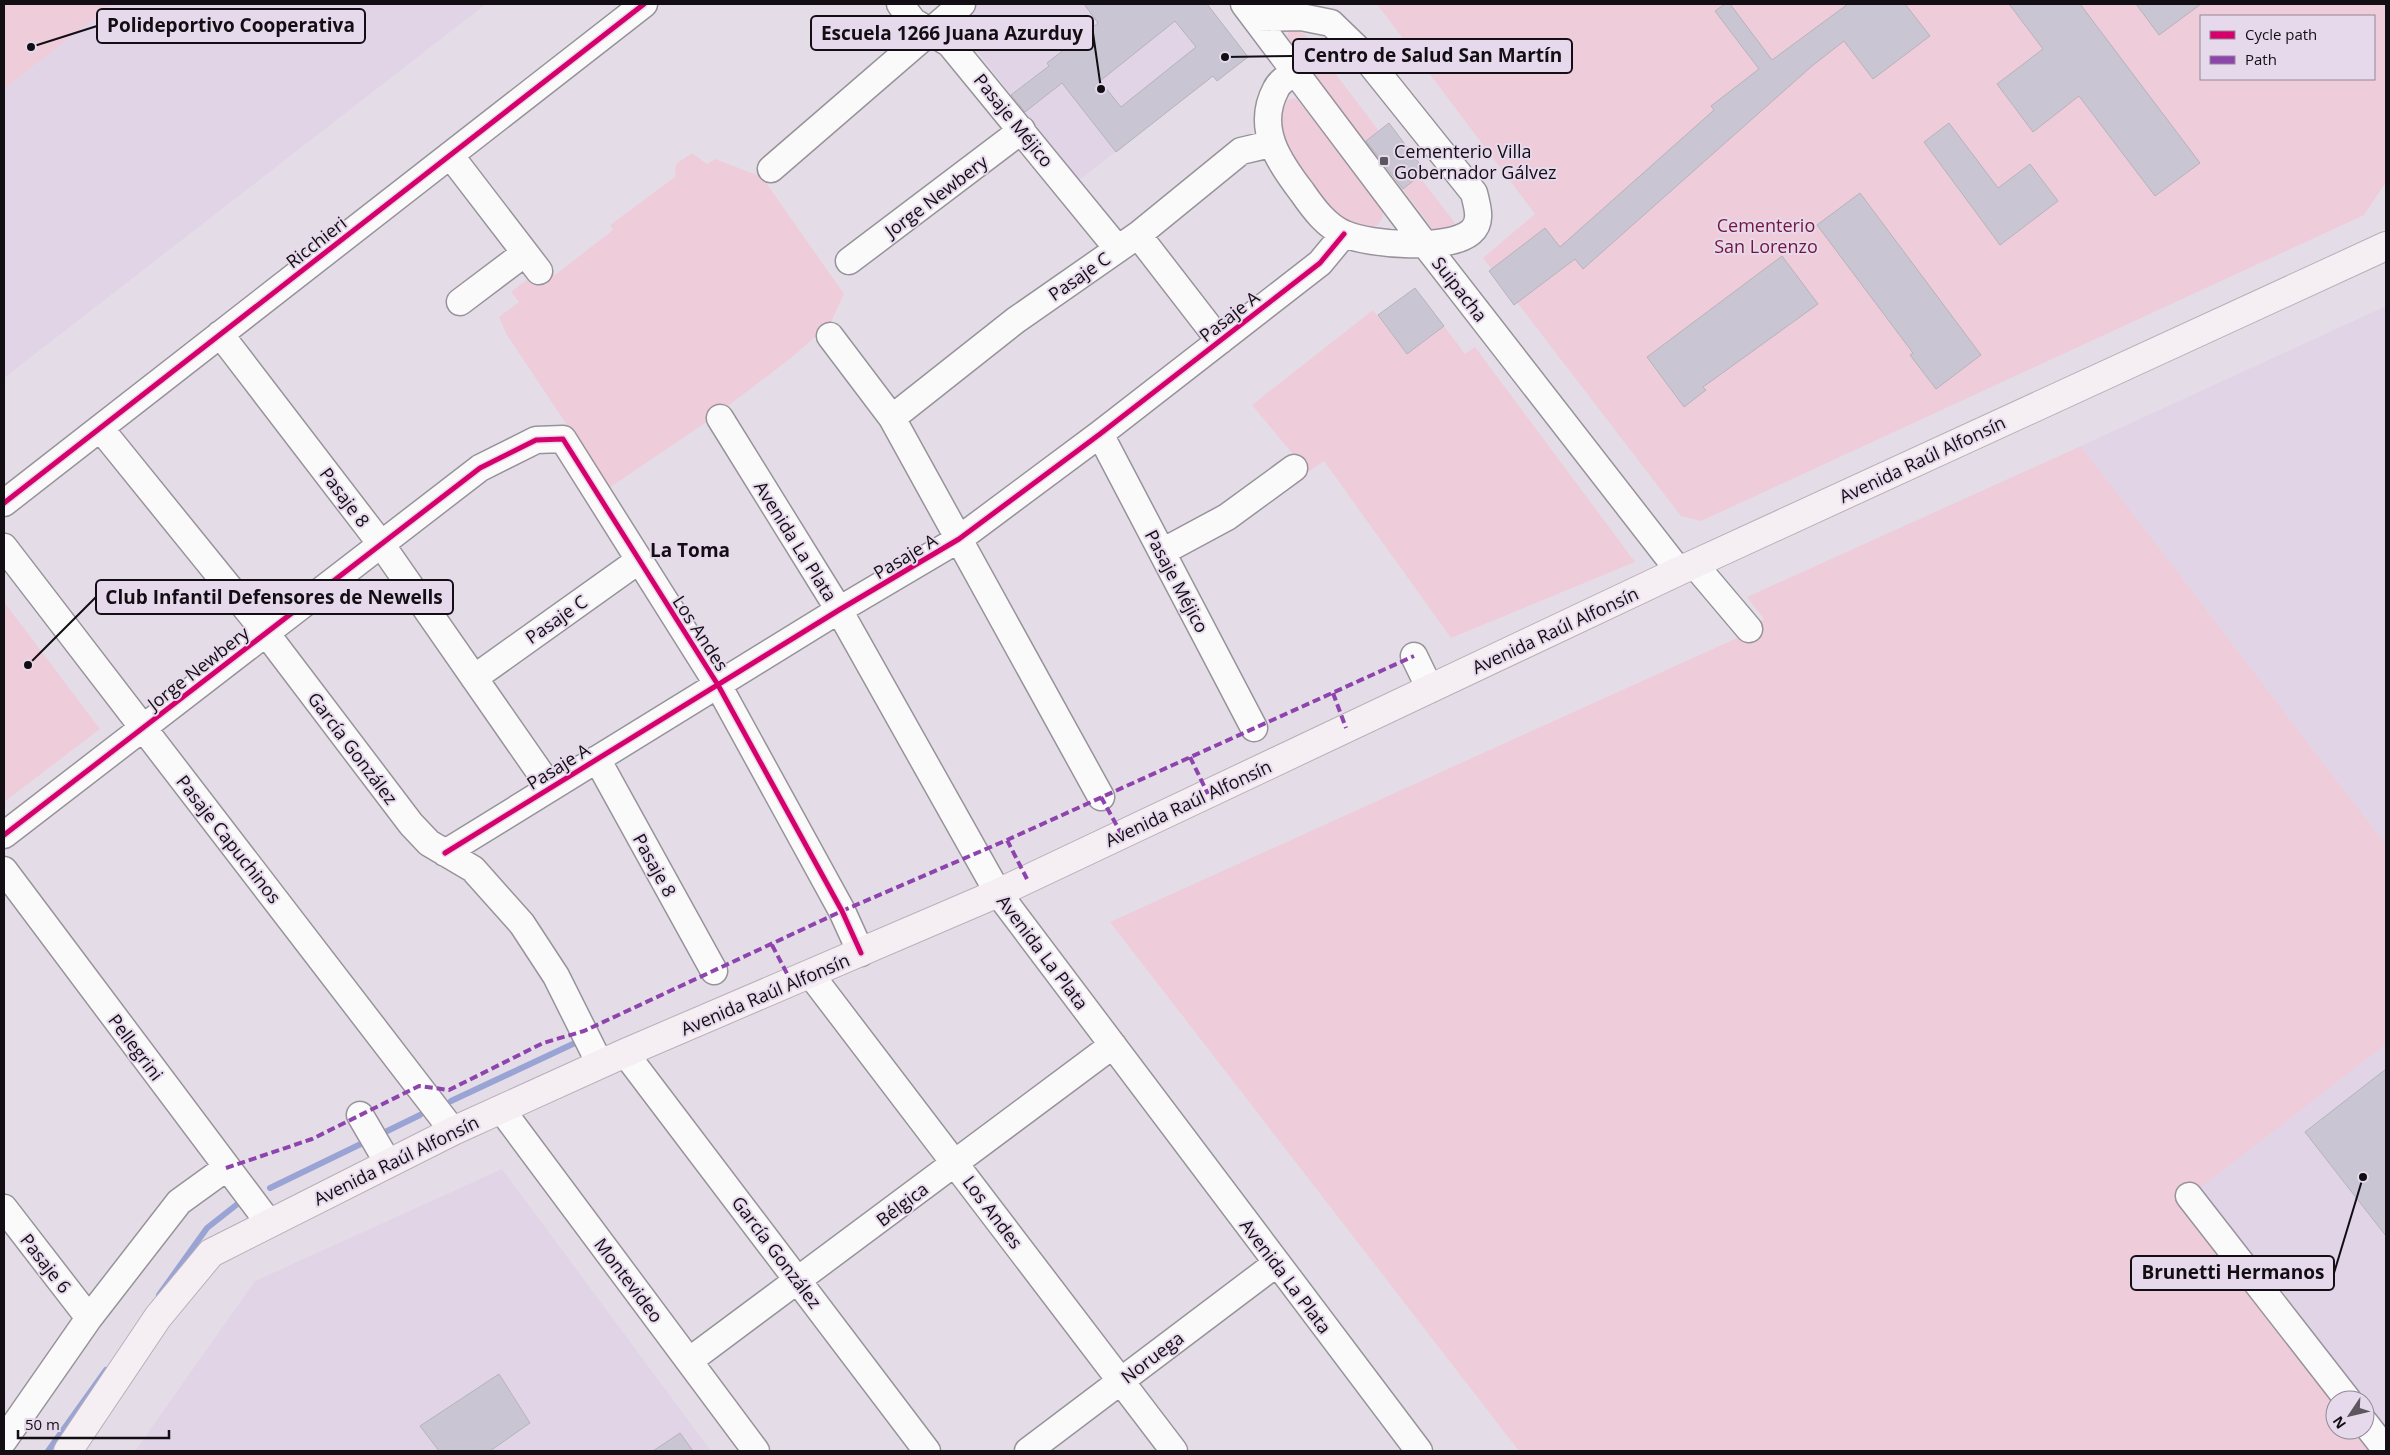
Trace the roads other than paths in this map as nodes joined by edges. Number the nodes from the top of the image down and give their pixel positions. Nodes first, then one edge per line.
1 (644, 4) edge
2 (900, 4) edge
3 (962, 4) edge
4 (1250, 11) edge
5 (929, 30) junction
6 (1295, 71) junction
7 (1022, 130) junction
8 (1271, 144) junction
9 (450, 155) junction
10 (771, 169) dead end
11 (1344, 234) junction
12 (1128, 242) junction
13 (1424, 243) junction
14 (2386, 246) edge
15 (849, 261) dead end
16 (460, 302) dead end
17 (220, 334) junction
18 (830, 336) dead end
19 (1220, 341) junction
20 (720, 418) dead end
21 (892, 418) junction
22 (100, 428) junction
23 (1100, 434) junction
24 (563, 439) joint
25 (1294, 468) dead end
26 (4, 503) edge
27 (959, 539) junction
28 (381, 544) junction
29 (4, 547) edge
30 (1162, 552) junction
31 (638, 561) junction
32 (1686, 568) junction
33 (839, 610) junction
34 (1749, 630) dead end
35 (266, 632) junction
36 (1414, 656) dead end
37 (474, 678) junction
38 (718, 685) junction
39 (1430, 689) junction
40 (143, 728) junction
41 (1254, 728) dead end
42 (597, 758) junction
43 (550, 787) junction
44 (1101, 797) dead end
45 (4, 835) edge
46 (445, 853) junction
47 (4, 870) edge
48 (998, 893) junction
49 (861, 953) junction
50 (714, 971) dead end
51 (812, 975) junction
52 (1113, 1045) junction
53 (625, 1053) junction
54 (600, 1064) junction
55 (501, 1109) junction
56 (453, 1131) junction
57 (956, 1163) junction
58 (226, 1168) junction
59 (2189, 1196) dead end
60 (4, 1208) edge
61 (269, 1223) junction
62 (1277, 1264) junction
63 (799, 1280) junction
64 (89, 1318) junction
65 (689, 1361) junction
66 (1120, 1381) junction
67 (2340, 1390) edge
68 (2375, 1436) edge
69 (4, 1440) edge
70 (2386, 1450) edge
71 (68, 1451) edge
72 (756, 1451) edge
73 (928, 1451) edge
74 (1028, 1451) edge
75 (1174, 1451) edge
76 (1418, 1451) edge

1 - 9 street, Ricchieri
2 - 5 street, Pasaje Méjico
3 - 5 street
4 - 6 street, Suipacha
4 - 13 street
5 - 7 street, Pasaje Méjico
5 - 10 street
6 - 8 street
6 - 13 street, Suipacha
7 - 12 street, Pasaje Méjico
7 - 15 street, Jorge Newbery
8 - 11 street
8 - 12 street, Pasaje C
9 - 16 street
9 - 17 street, Ricchieri
11 - 13 street
11 - 19 street, Pasaje A
12 - 19 street, Pasaje Méjico
12 - 21 street, Pasaje C
13 - 32 street, Suipacha
14 - 32 main road, Avenida Raúl Alfonsín
17 - 22 street, Ricchieri
17 - 28 street, Pasaje 8
18 - 21 street
19 - 23 street, Pasaje A
20 - 33 street, Avenida La Plata
21 - 27 street
22 - 26 street, Ricchieri
22 - 35 street, García González
23 - 27 street, Pasaje A
23 - 30 street, Pasaje Méjico
24 - 28 street, Jorge Newbery
24 - 31 street, Los Andes
25 - 30 street
27 - 33 street, Pasaje A
27 - 44 street
28 - 35 street, Jorge Newbery
28 - 37 street, Pasaje 8
29 - 40 street, Pasaje Capuchinos
30 - 41 street, Pasaje Méjico
31 - 37 street, Pasaje C
31 - 38 street, Los Andes
32 - 34 street, Suipacha
32 - 39 main road, Avenida Raúl Alfonsín
33 - 38 street, Pasaje A
33 - 48 street, Avenida La Plata
35 - 40 street, Jorge Newbery
35 - 46 street, García González
36 - 39 street
37 - 43 street, Pasaje 8
38 - 42 street, Pasaje A
38 - 49 street, Los Andes
39 - 48 main road, Avenida Raúl Alfonsín
40 - 45 street, Jorge Newbery
40 - 56 street, Pasaje Capuchinos
42 - 43 street, Pasaje A
42 - 50 street, Pasaje 8
43 - 46 street, Pasaje A
46 - 54 street, García González
47 - 58 street, Pellegrini
48 - 49 main road, Avenida Raúl Alfonsín
48 - 52 street, Avenida La Plata
49 - 51 main road, Avenida Raúl Alfonsín
51 - 53 main road, Avenida Raúl Alfonsín
51 - 57 street, Los Andes
52 - 57 street, Bélgica
52 - 62 street, Avenida La Plata
53 - 54 main road, Avenida Raúl Alfonsín
53 - 63 street, García González
54 - 55 main road, Avenida Raúl Alfonsín
55 - 56 main road, Avenida Raúl Alfonsín
55 - 65 street, Montevideo
56 - 61 main road, Avenida Raúl Alfonsín
57 - 63 street, Bélgica
57 - 66 street, Los Andes
58 - 61 street, Pellegrini
58 - 64 street
59 - 67 street
60 - 64 street, Pasaje 6
61 - 71 main road, Avenida Raúl Alfonsín
62 - 66 street, Noruega
62 - 76 street, Avenida La Plata
63 - 65 street, Bélgica
63 - 73 street, García González
64 - 69 street
65 - 72 street, Montevideo
66 - 74 street, Noruega
66 - 75 street, Los Andes
68 - 70 street

